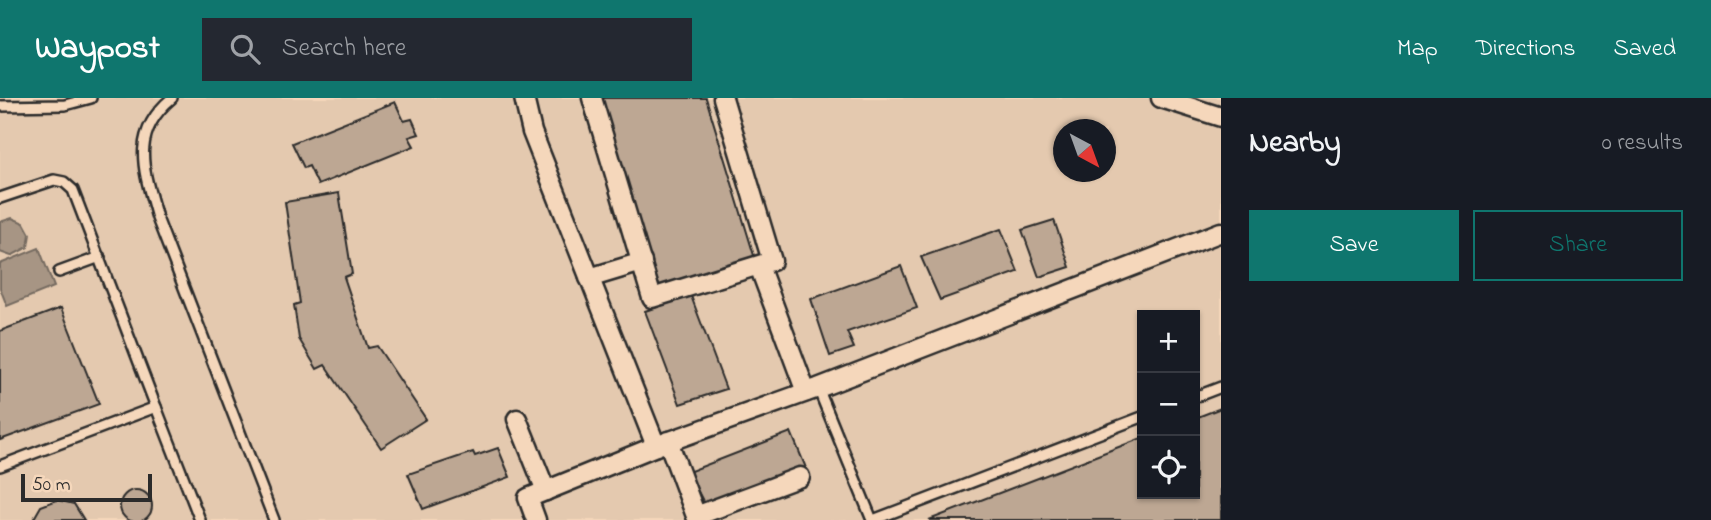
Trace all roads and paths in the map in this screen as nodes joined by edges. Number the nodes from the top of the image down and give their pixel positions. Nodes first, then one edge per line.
1 (91, 98) edge
2 (172, 98) edge
3 (524, 98) edge
4 (593, 98) edge
5 (723, 98) edge
6 (1161, 98) edge
7 (0, 106) edge
8 (1221, 117) edge
9 (0, 198) edge
10 (1221, 232) edge
11 (100, 257) junction
12 (642, 262) junction
13 (758, 266) junction
14 (59, 272) dead end
15 (589, 278) junction
16 (1221, 387) edge
17 (812, 390) junction
18 (1200, 395) edge
19 (156, 407) junction
20 (517, 419) dead end
21 (1137, 419) edge
22 (662, 443) junction
23 (0, 466) edge
24 (800, 477) dead end
25 (546, 491) junction
26 (200, 520) edge
27 (274, 520) edge
28 (536, 520) edge
29 (873, 520) edge

1 - 7 lane
2 - 27 lane
3 - 15 street
4 - 12 street
5 - 13 street
6 - 8 street
9 - 11 lane
10 - 17 street
11 - 14 lane
11 - 19 lane
12 - 13 street
12 - 15 street
13 - 17 street
15 - 22 street
16 - 18 lane
17 - 22 street
17 - 29 lane
19 - 23 lane
19 - 26 lane
20 - 25 street
21 - 29 lane
22 - 24 street
22 - 25 street
25 - 28 street

